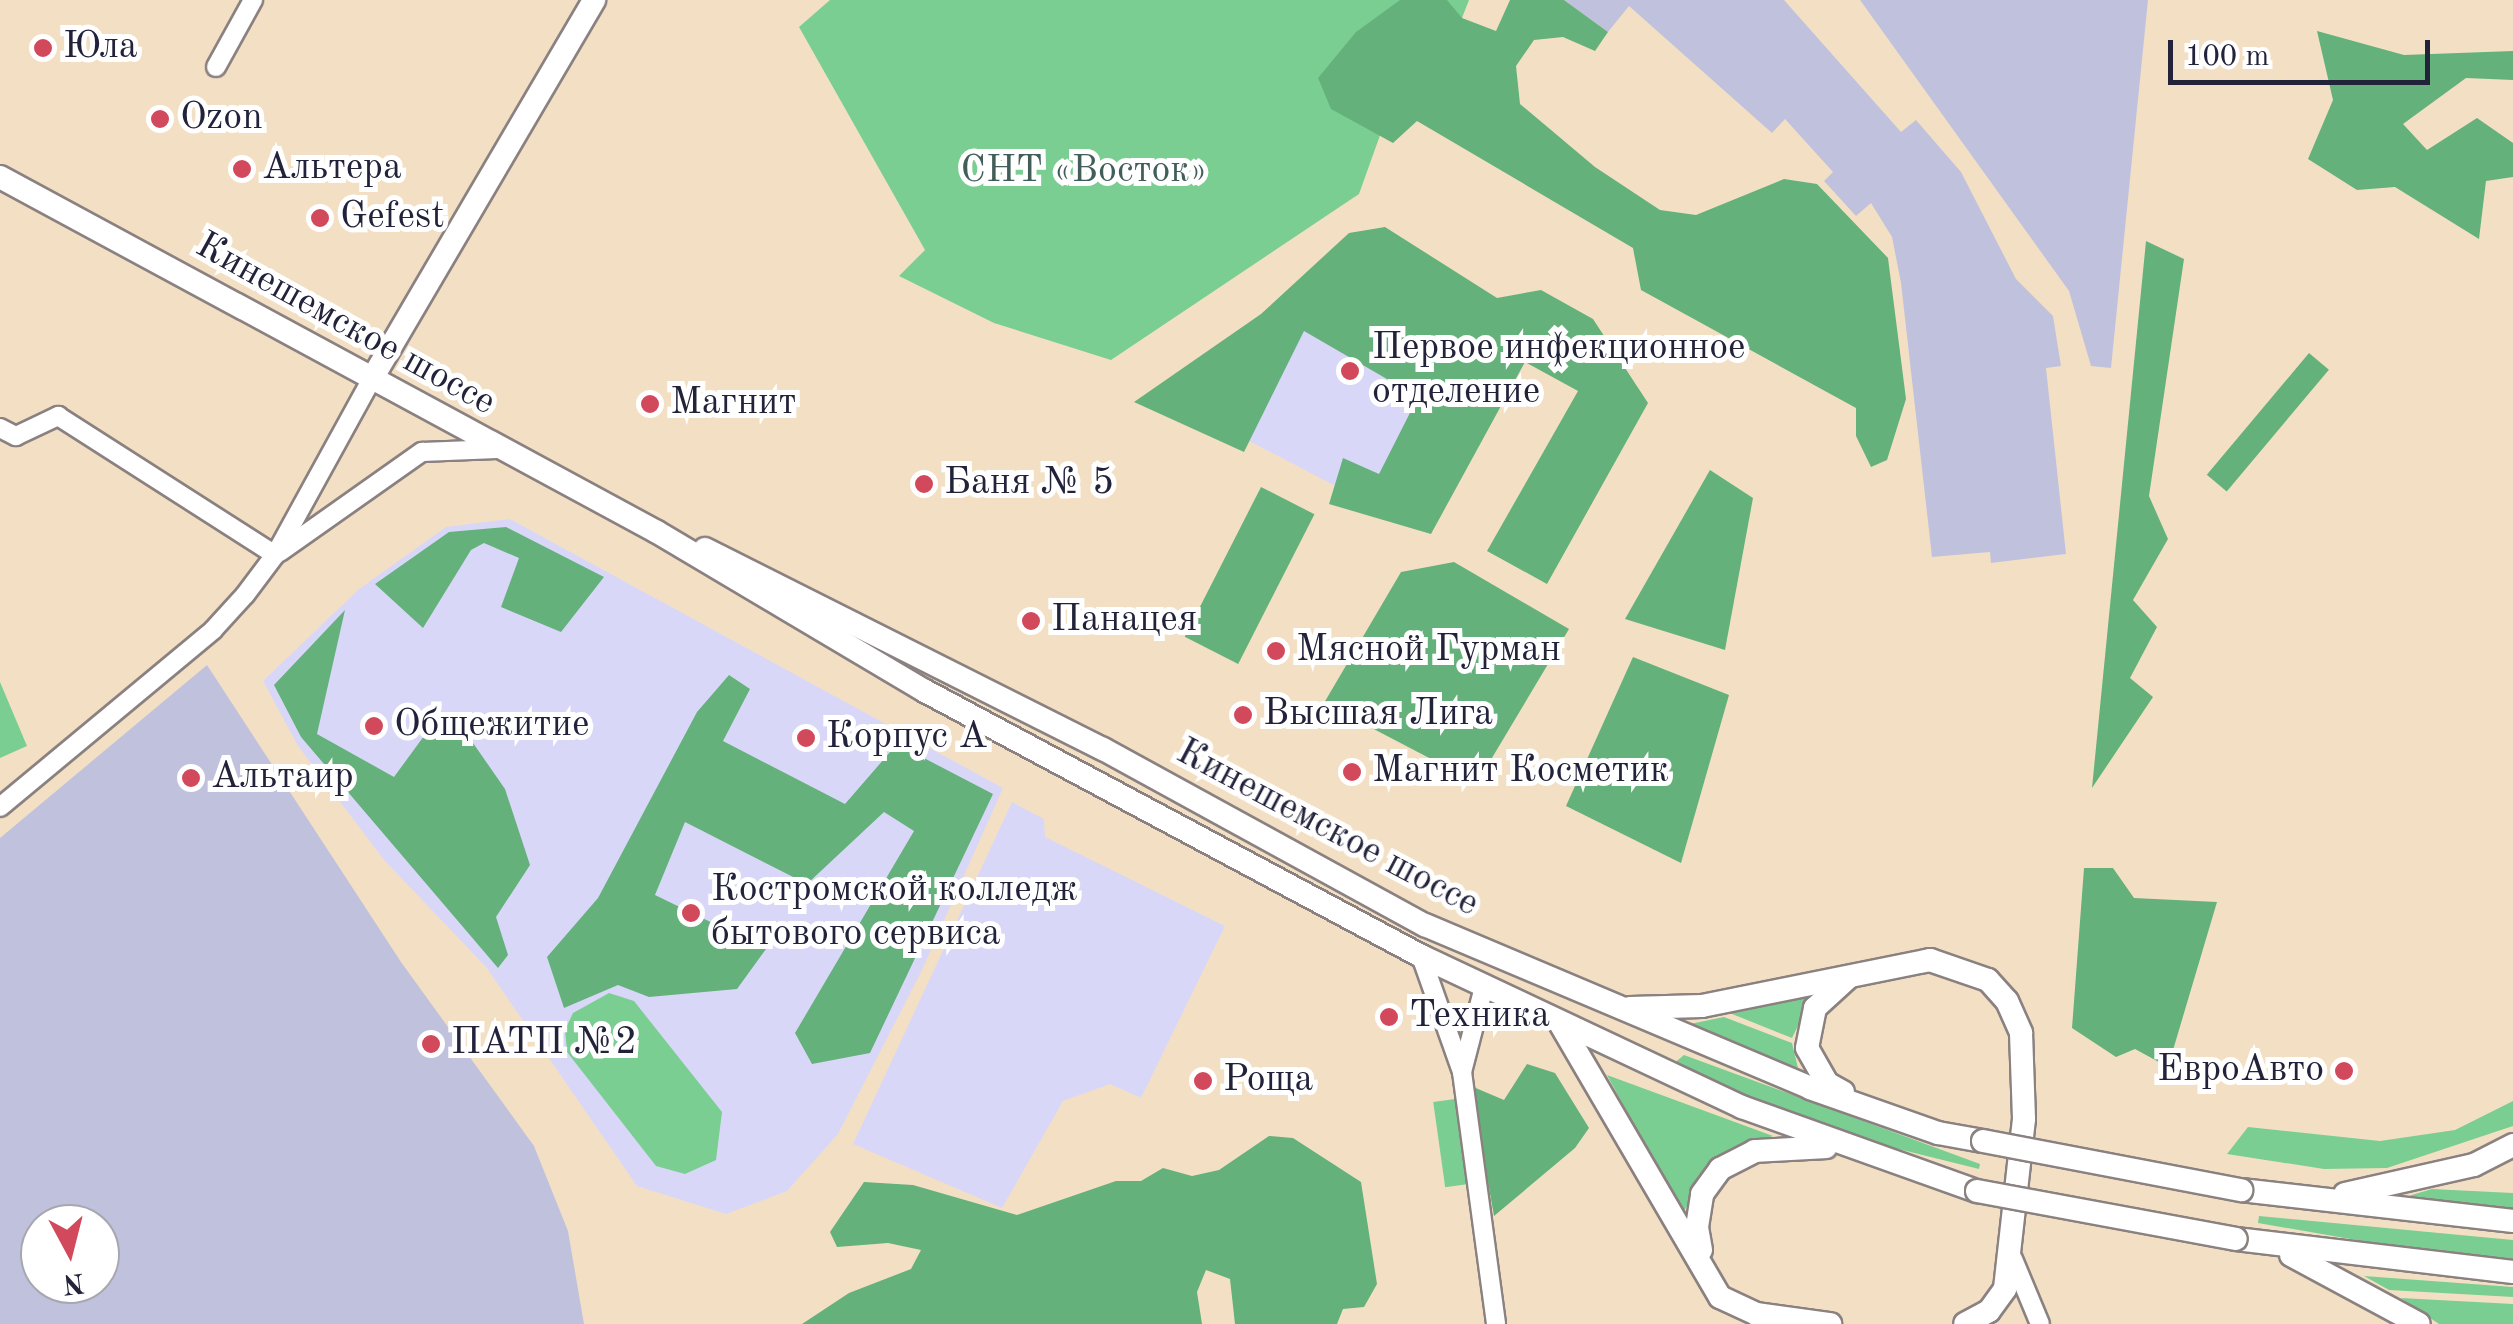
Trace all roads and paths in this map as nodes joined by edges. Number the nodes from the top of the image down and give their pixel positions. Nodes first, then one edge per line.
1 (253, 0) edge
2 (594, 0) edge
3 (216, 67) dead end
4 (0, 177) edge
5 (373, 376) junction
6 (5, 436) edge
7 (498, 450) junction
8 (657, 532) junction
9 (275, 556) junction
10 (0, 807) edge
11 (1420, 956) junction
12 (1857, 972) junction
13 (1484, 987) junction
14 (1614, 1008) junction
15 (1561, 1025) junction
16 (1462, 1072) junction
17 (1881, 1114) junction
18 (2513, 1146) edge
19 (1841, 1148) junction
20 (2304, 1199) junction
21 (2513, 1221) edge
22 (2274, 1247) junction
23 (2013, 1259) junction
24 (1705, 1268) junction
25 (2513, 1272) edge
26 (1496, 1324) edge
27 (1830, 1324) edge
28 (1965, 1324) edge
29 (2040, 1324) edge
30 (2419, 1324) edge

1 - 3 street
2 - 5 main road
4 - 5 main road, Кинешемское шоссе
5 - 7 main road, Кинешемское шоссе
5 - 9 street
6 - 9 street
7 - 8 main road, Кинешемское шоссе
7 - 9 street
8 - 11 main road, Кинешемское шоссе
8 - 14 main road, Кинешемское шоссе
9 - 10 street
11 - 13 main road, Кинешемское шоссе
11 - 16 street
12 - 14 main road
12 - 17 main road
12 - 23 main road
13 - 15 main road, Кинешемское шоссе
13 - 16 street
14 - 17 main road, Кинешемское шоссе
15 - 19 main road, Кинешемское шоссе
15 - 24 main road
16 - 26 street
17 - 20 main road, Кинешемское шоссе, bridge
18 - 20 main road
19 - 22 main road, bridge
19 - 24 main road
20 - 21 main road
22 - 25 main road
22 - 30 main road
23 - 28 main road
23 - 29 street
24 - 27 main road

